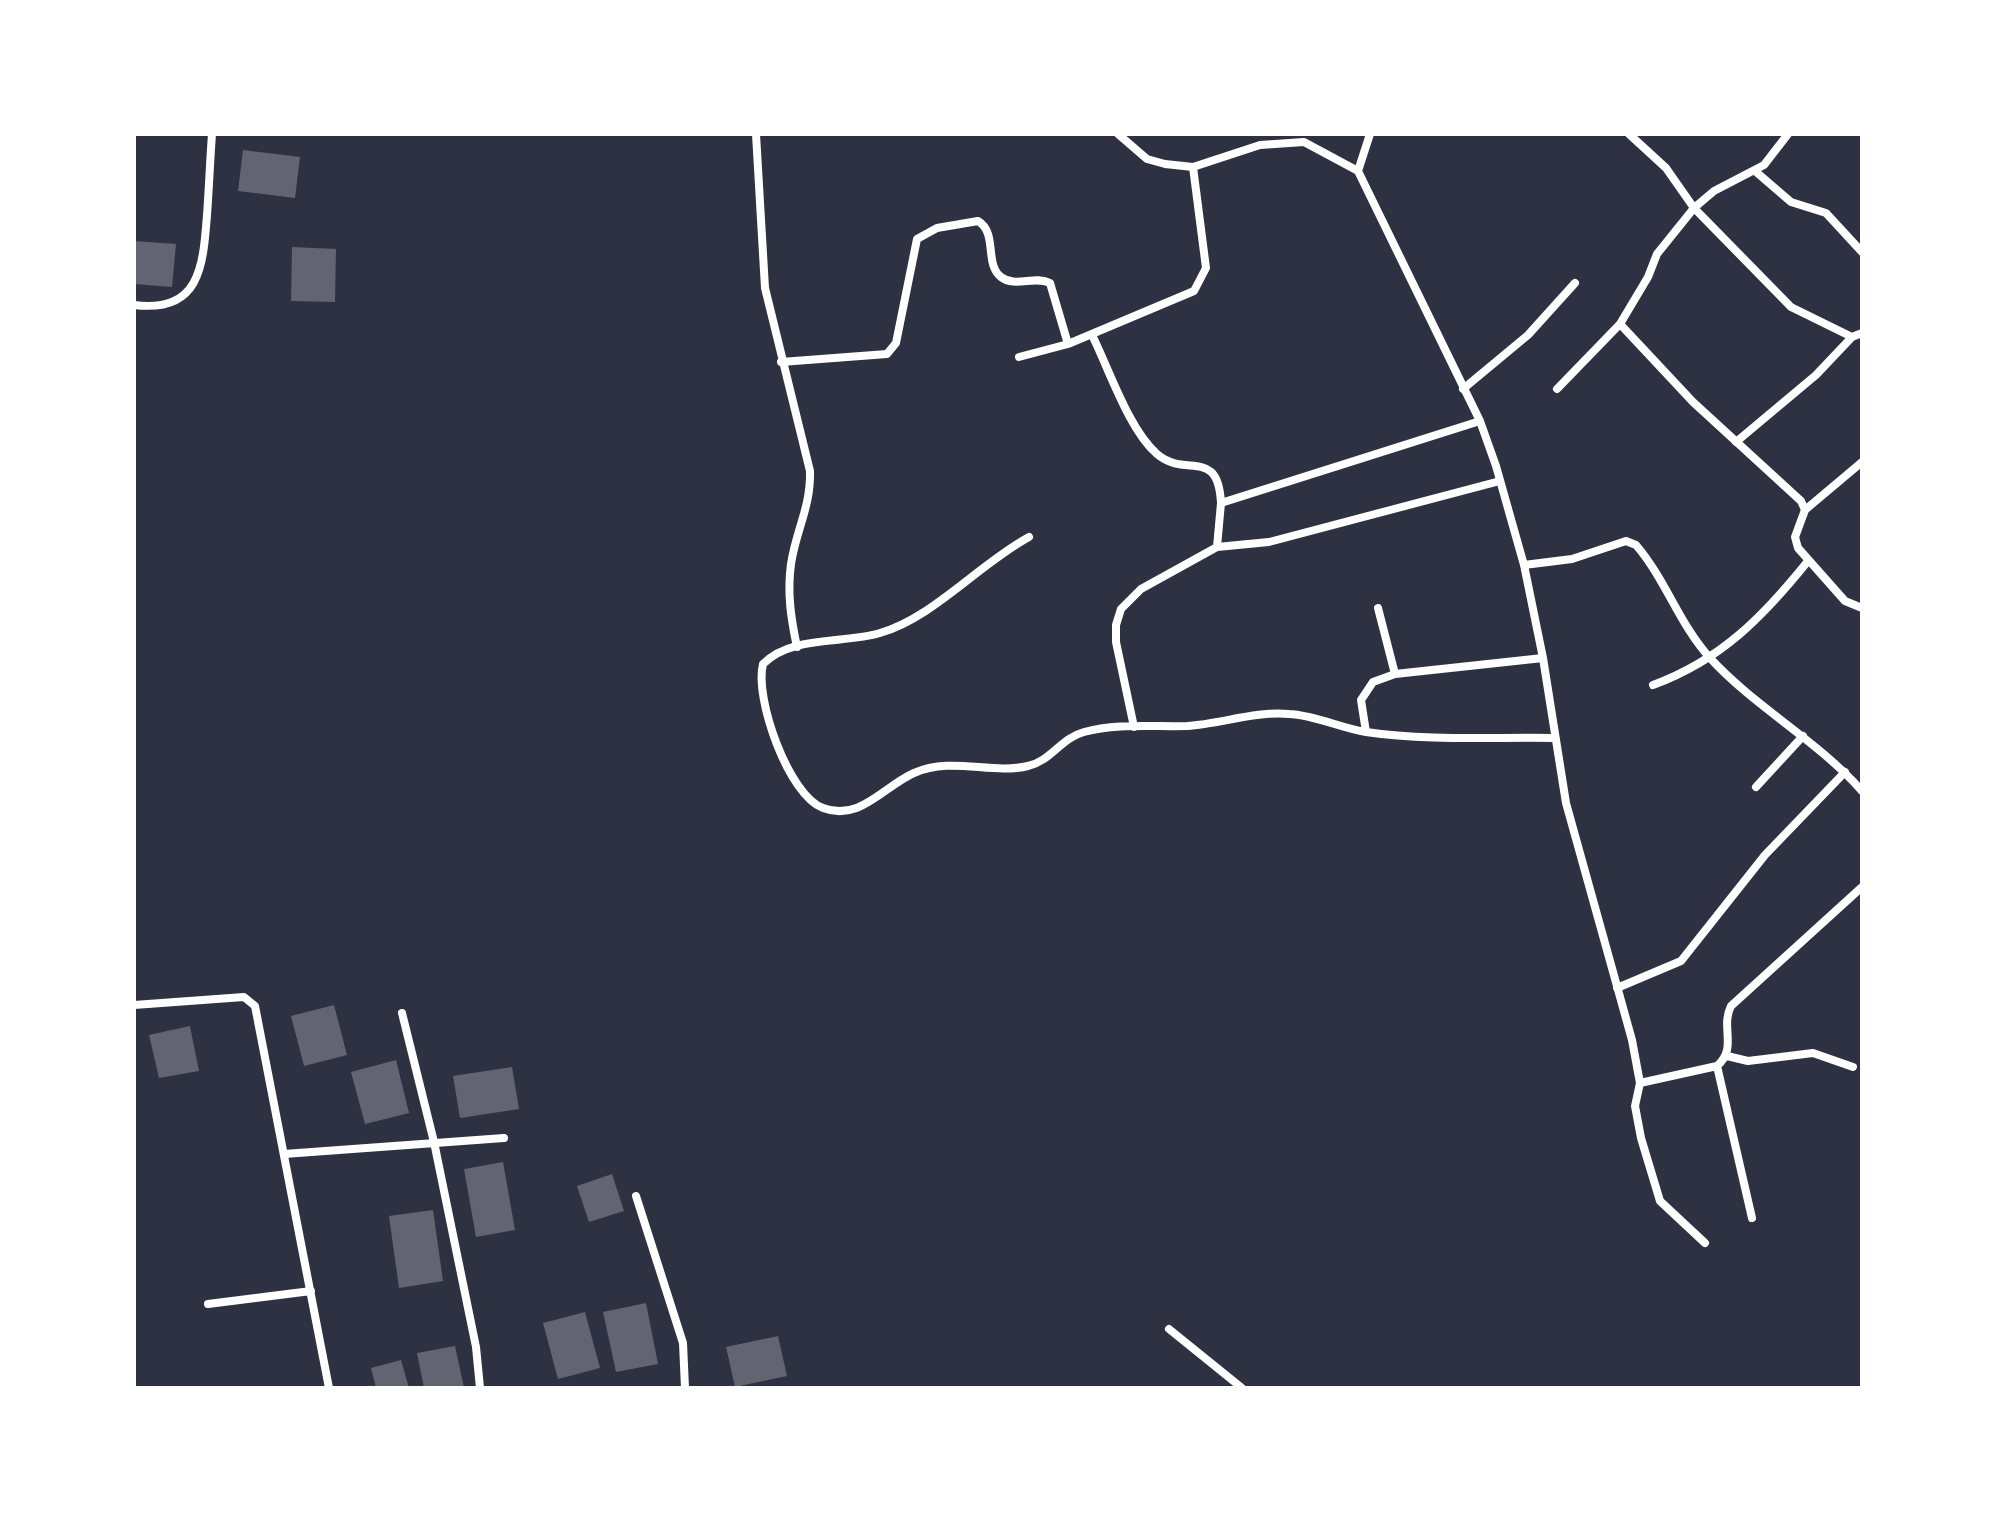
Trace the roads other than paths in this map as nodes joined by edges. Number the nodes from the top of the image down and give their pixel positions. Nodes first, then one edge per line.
1 (212, 134) edge
2 (756, 134) edge
3 (1118, 134) edge
4 (1370, 134) edge
5 (1629, 134) edge
6 (1788, 134) edge
7 (1193, 167) junction
8 (1358, 171) junction
9 (1755, 171) junction
10 (1694, 208) junction
11 (1862, 252) edge
12 (1575, 283) dead end
13 (134, 305) edge
14 (1620, 324) junction
15 (1862, 333) edge
16 (1092, 335) junction
17 (1852, 337) junction
18 (1068, 344) junction
19 (1019, 357) dead end
20 (781, 362) junction
21 (1463, 389) junction
22 (1557, 389) dead end
23 (1480, 421) junction
24 (1736, 442) junction
25 (1862, 462) edge
26 (1500, 481) junction
27 (1221, 503) junction
28 (1805, 510) junction
29 (1029, 537) dead end
30 (1217, 547) junction
31 (1808, 561) junction
32 (1524, 565) junction
33 (1378, 608) dead end
34 (1862, 608) edge
35 (797, 647) junction
36 (1543, 658) junction
37 (1711, 659) junction
38 (1395, 674) junction
39 (1653, 685) dead end
40 (1134, 727) junction
41 (1366, 732) junction
42 (1803, 736) junction
43 (1554, 738) junction
44 (1845, 772) junction
45 (1756, 787) dead end
46 (1862, 791) edge
47 (1862, 887) edge
48 (1617, 988) junction
49 (134, 1005) edge
50 (402, 1013) dead end
51 (1727, 1056) junction
52 (1717, 1066) junction
53 (1853, 1067) dead end
54 (1640, 1083) junction
55 (504, 1138) dead end
56 (434, 1142) junction
57 (284, 1154) junction
58 (636, 1196) dead end
59 (1752, 1218) dead end
60 (1705, 1243) dead end
61 (311, 1291) junction
62 (208, 1304) dead end
63 (1169, 1329) dead end
64 (329, 1388) edge
65 (480, 1388) edge
66 (685, 1388) edge
67 (1242, 1388) edge

1 - 13 street
2 - 20 street
3 - 7 street
4 - 8 street
5 - 10 street
6 - 9 street
7 - 8 street
7 - 16 street
8 - 21 street
9 - 10 street
9 - 11 street
10 - 14 street
10 - 17 street
12 - 21 street
14 - 22 street
14 - 24 street
15 - 17 street
16 - 18 street
16 - 27 street
17 - 24 street
18 - 19 street
18 - 20 street
20 - 35 street
21 - 23 street
23 - 26 street
23 - 27 street
24 - 28 street
25 - 28 street
26 - 30 street
26 - 32 street
27 - 30 street
28 - 31 street
29 - 35 street
30 - 40 street
31 - 34 street
31 - 37 street
32 - 36 street
32 - 37 street
33 - 38 street
35 - 40 street
36 - 38 street
36 - 43 street
37 - 39 street
37 - 42 street
38 - 41 street
40 - 41 street
41 - 43 street
42 - 44 street
42 - 45 street
43 - 48 street
44 - 46 street
44 - 48 street
47 - 51 street
48 - 54 street
49 - 57 street
50 - 56 street
51 - 52 street
51 - 53 street
52 - 54 street
52 - 59 street
54 - 60 street
55 - 56 street
56 - 57 street
56 - 65 street
57 - 61 street
58 - 66 street
61 - 62 street
61 - 64 street
63 - 67 street

